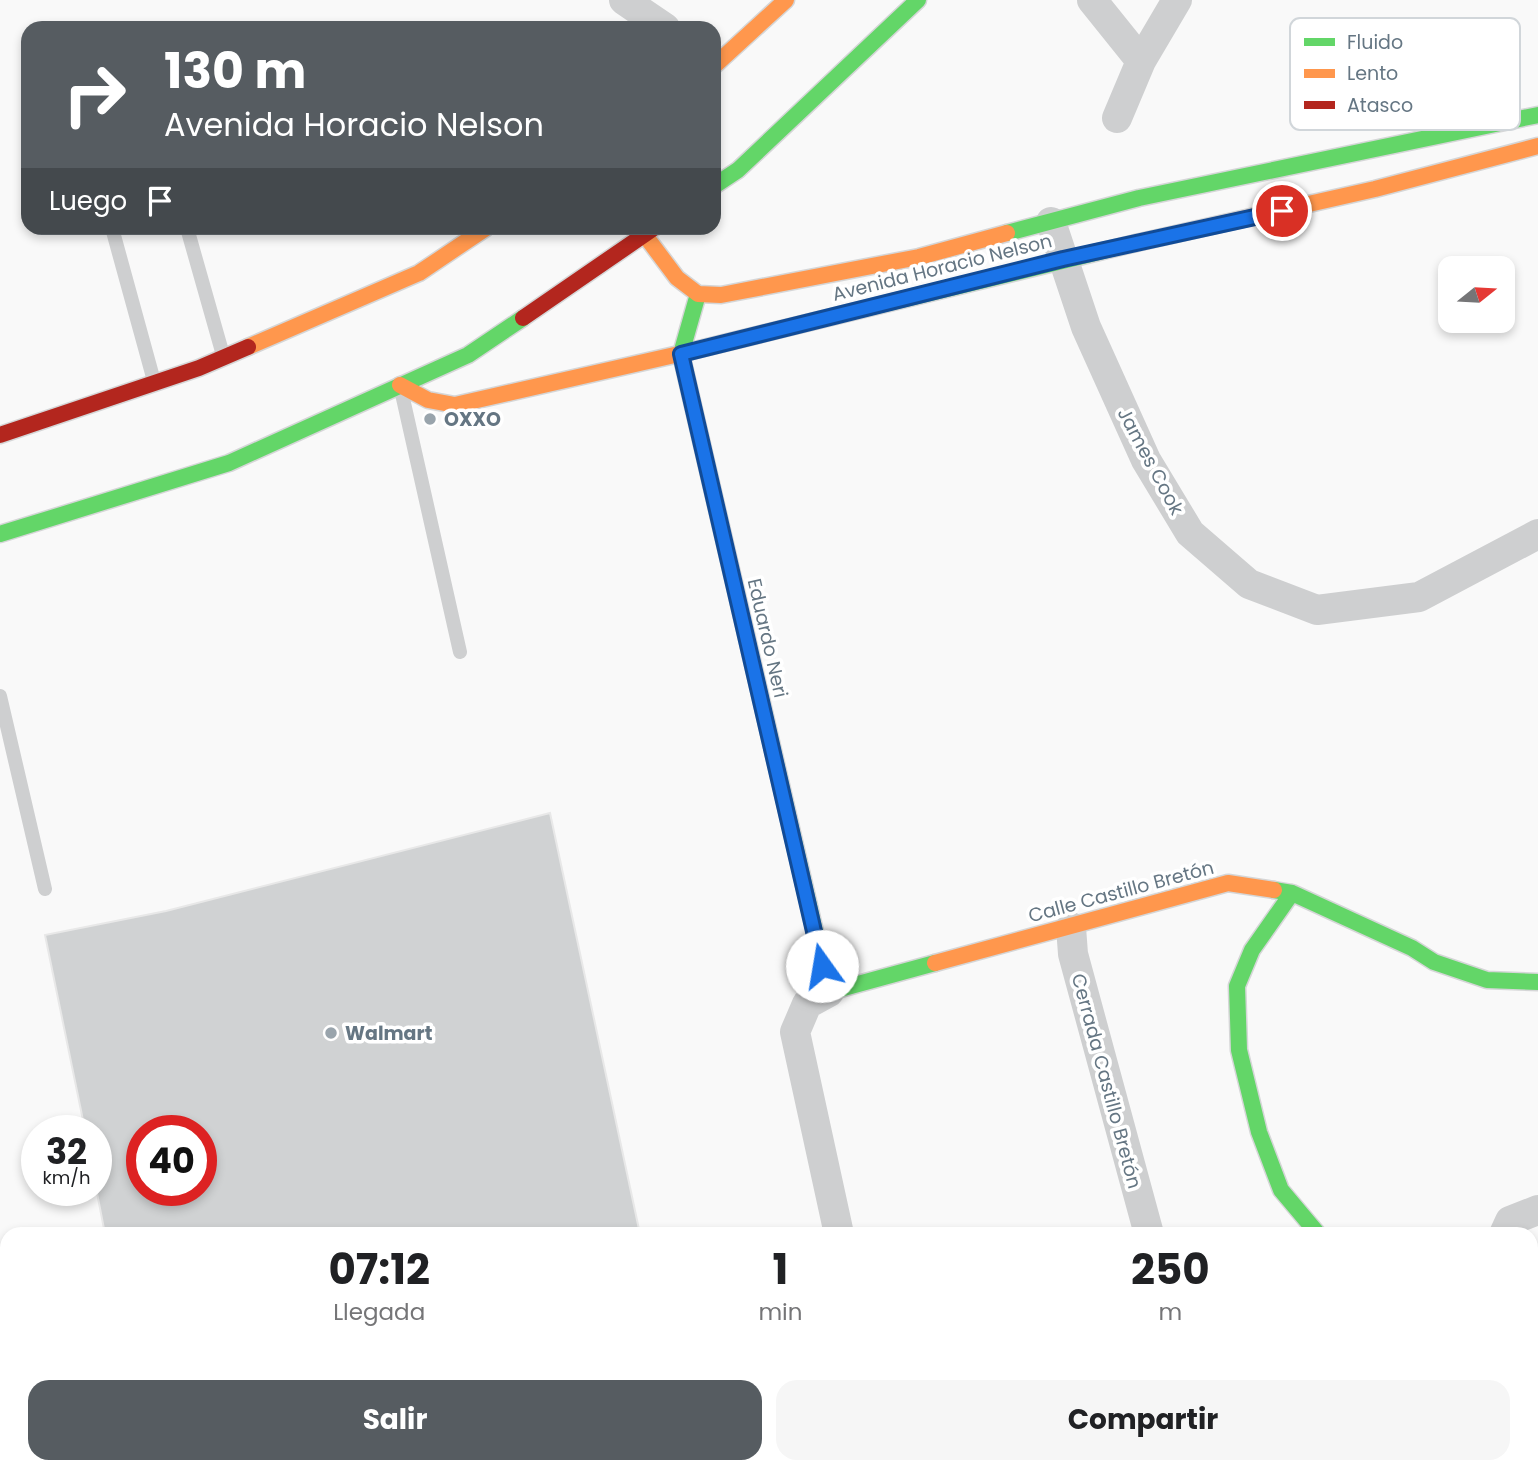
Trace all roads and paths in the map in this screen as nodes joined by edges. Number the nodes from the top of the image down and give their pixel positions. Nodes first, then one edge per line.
1 (624, 0) edge
2 (786, 0) edge
3 (918, 0) edge
4 (1092, 0) edge
5 (1178, 0) edge
6 (654, 21) edge
7 (721, 59) edge
8 (1141, 61) junction
9 (1538, 116) edge
10 (1117, 118) dead end
11 (1520, 120) edge
12 (1470, 130) edge
13 (1538, 146) edge
14 (721, 181) edge
15 (1051, 222) junction
16 (114, 235) edge
17 (189, 235) edge
18 (476, 235) edge
19 (643, 235) edge
20 (651, 235) edge
21 (1063, 259) junction
22 (698, 294) junction
23 (681, 354) junction
24 (224, 357) junction
25 (155, 383) junction
26 (400, 385) junction
27 (0, 435) edge
28 (0, 534) edge
29 (1538, 534) edge
30 (460, 652) dead end
31 (0, 696) edge
32 (44, 889) dead end
33 (1292, 893) junction
34 (1071, 926) junction
35 (1538, 982) edge
36 (829, 992) junction
37 (1538, 1210) edge
38 (837, 1227) edge
39 (1147, 1227) edge
40 (1312, 1227) edge
41 (1508, 1227) edge

1 - 6 street
2 - 7 main road
3 - 14 main road
4 - 8 street
5 - 8 street
8 - 10 street
9 - 11 main road, Avenida Horacio Nelson
12 - 15 main road, Avenida Horacio Nelson
13 - 21 main road, Avenida Horacio Nelson
15 - 21 street, James Cook
15 - 22 main road, Avenida Horacio Nelson
16 - 25 lane
17 - 24 lane
18 - 24 main road
19 - 26 main road
20 - 22 main road
21 - 23 main road, Avenida Horacio Nelson
21 - 29 street, James Cook
22 - 23 main road, Eduardo Neri
23 - 26 main road, Avenida Horacio Nelson
23 - 36 main road, Eduardo Neri
24 - 25 main road
25 - 27 main road
26 - 28 main road
26 - 30 lane
31 - 32 lane
33 - 34 main road, Calle Castillo Bretón
33 - 35 main road, Calle Castillo Bretón
33 - 40 main road
34 - 36 main road, Calle Castillo Bretón
34 - 39 street, Cerrada Castillo Bretón
36 - 38 street
37 - 41 street

